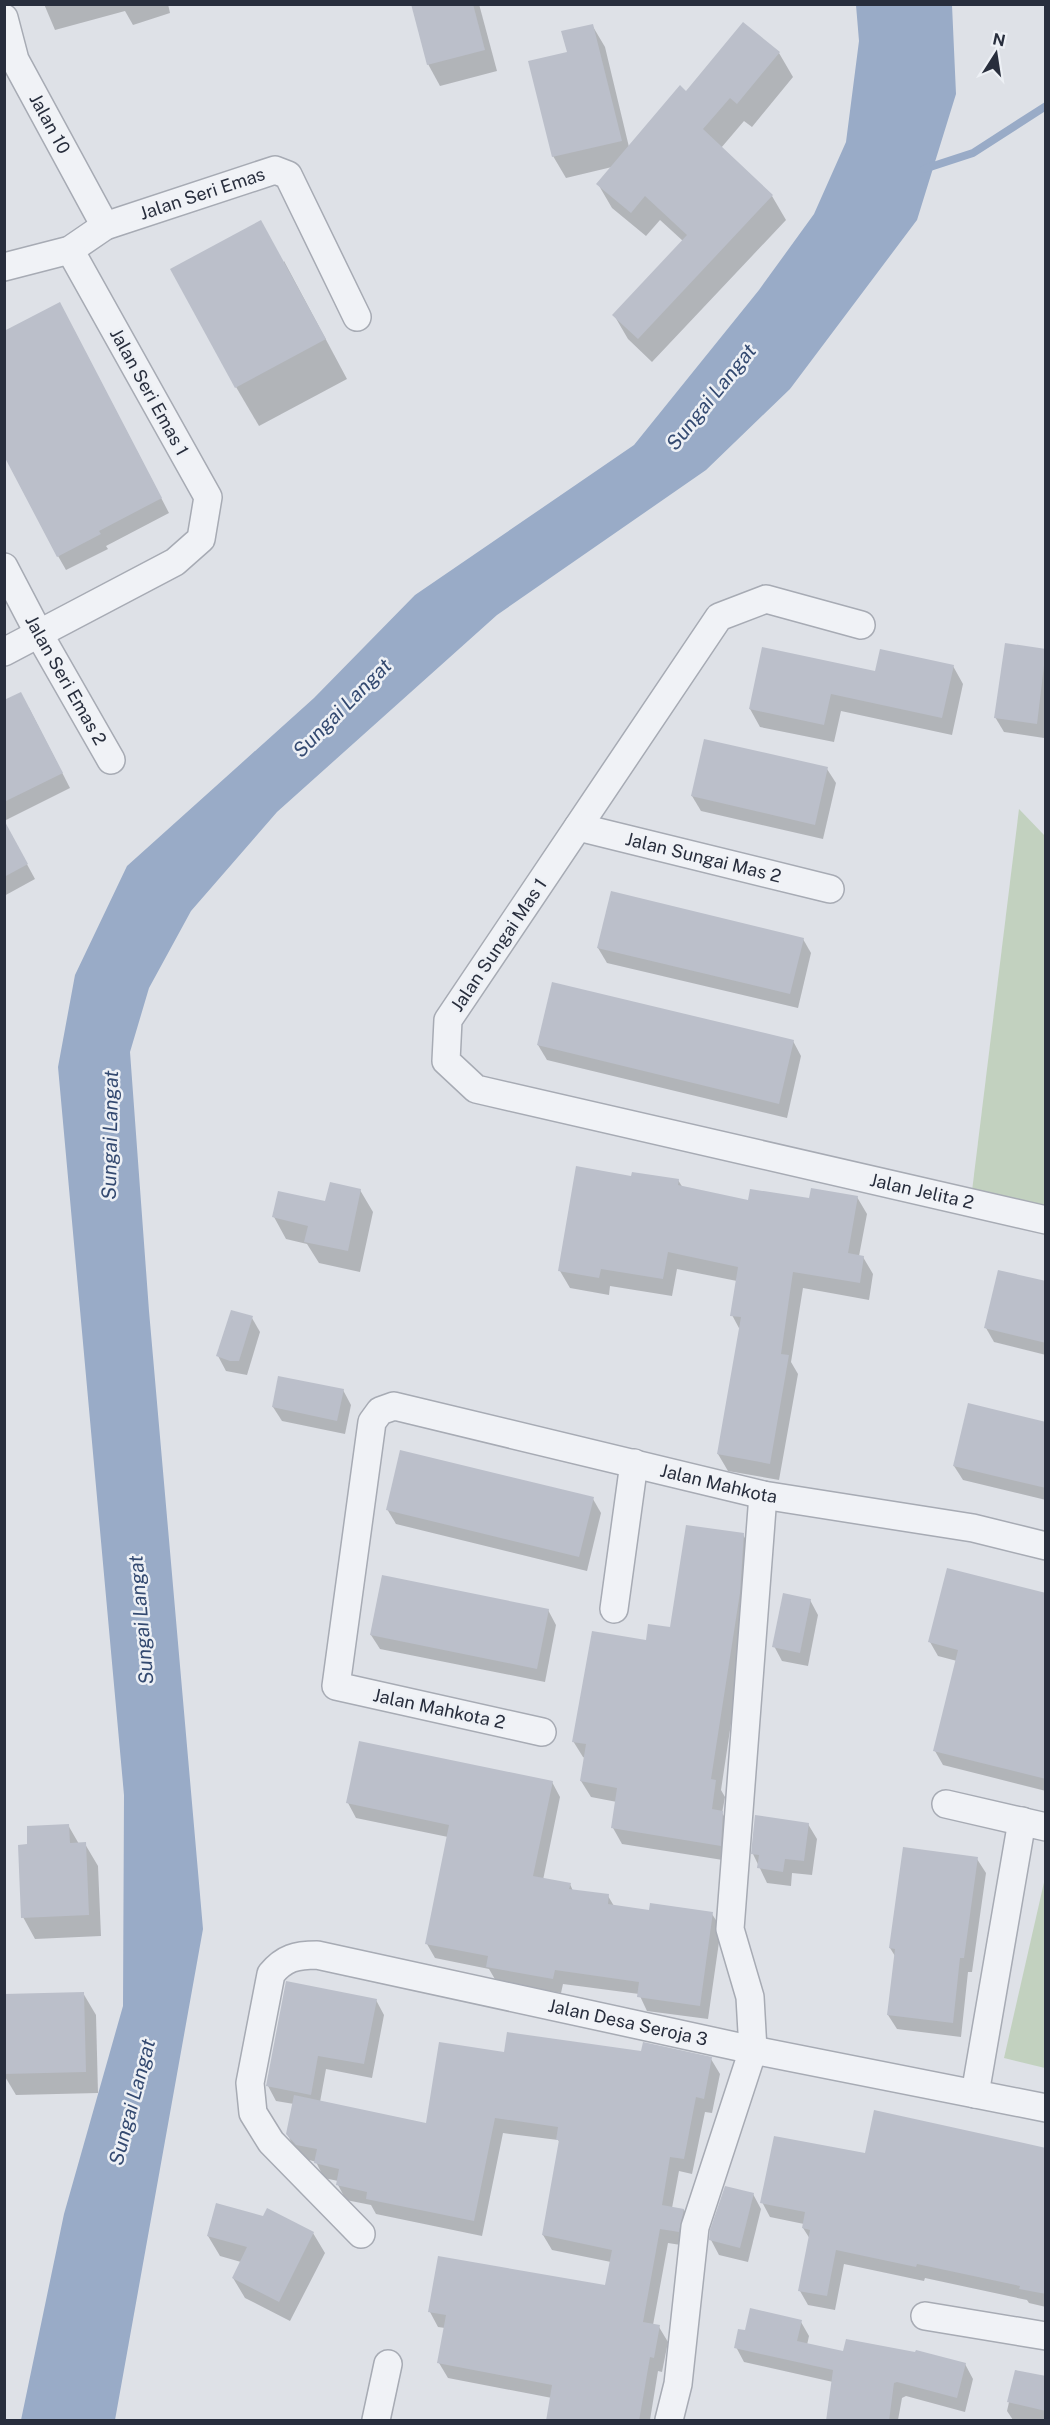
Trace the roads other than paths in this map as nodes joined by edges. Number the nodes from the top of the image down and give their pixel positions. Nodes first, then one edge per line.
1 (4, 18) edge
2 (105, 225) junction
3 (70, 250) junction
4 (4, 267) edge
5 (357, 317) dead end
6 (4, 567) edge
7 (861, 625) dead end
8 (39, 634) junction
9 (4, 652) edge
10 (111, 760) dead end
11 (578, 827) junction
12 (830, 889) dead end
13 (798, 1164) joint
14 (1046, 1220) edge
15 (634, 1463) junction
16 (763, 1495) junction
17 (1046, 1546) edge
18 (614, 1609) dead end
19 (336, 1686) joint
20 (542, 1732) dead end
21 (946, 1804) dead end
22 (1034, 1824) edge
23 (753, 2050) junction
24 (975, 2094) junction
25 (1046, 2108) edge
26 (361, 2234) dead end
27 (925, 2316) dead end
28 (1046, 2336) edge
29 (388, 2364) dead end
30 (376, 2421) edge
31 (669, 2421) edge

1 - 2 street, Jalan 10
2 - 3 street, Jalan Seri Emas
2 - 5 street, Jalan Seri Emas
3 - 4 street, Jalan Seri Emas
3 - 8 street, Jalan Seri Emas 1
6 - 8 street, Jalan Seri Emas 2
7 - 11 street, Jalan Sungai Mas 1
8 - 9 street
8 - 10 street, Jalan Seri Emas 2
11 - 12 street, Jalan Sungai Mas 2
11 - 13 street, Jalan Sungai Mas 1
13 - 14 street, Jalan Jelita 2
15 - 16 street, Jalan Mahkota
15 - 18 street
15 - 19 street, Jalan Mahkota
16 - 17 street, Jalan Mahkota
16 - 23 street
19 - 20 street, Jalan Mahkota 2
21 - 22 street
22 - 24 street
23 - 24 street, Jalan Desa Seroja 3
23 - 26 street, Jalan Desa Seroja 3
23 - 31 street
24 - 25 street, Jalan Desa Seroja 3
27 - 28 street
29 - 30 street

